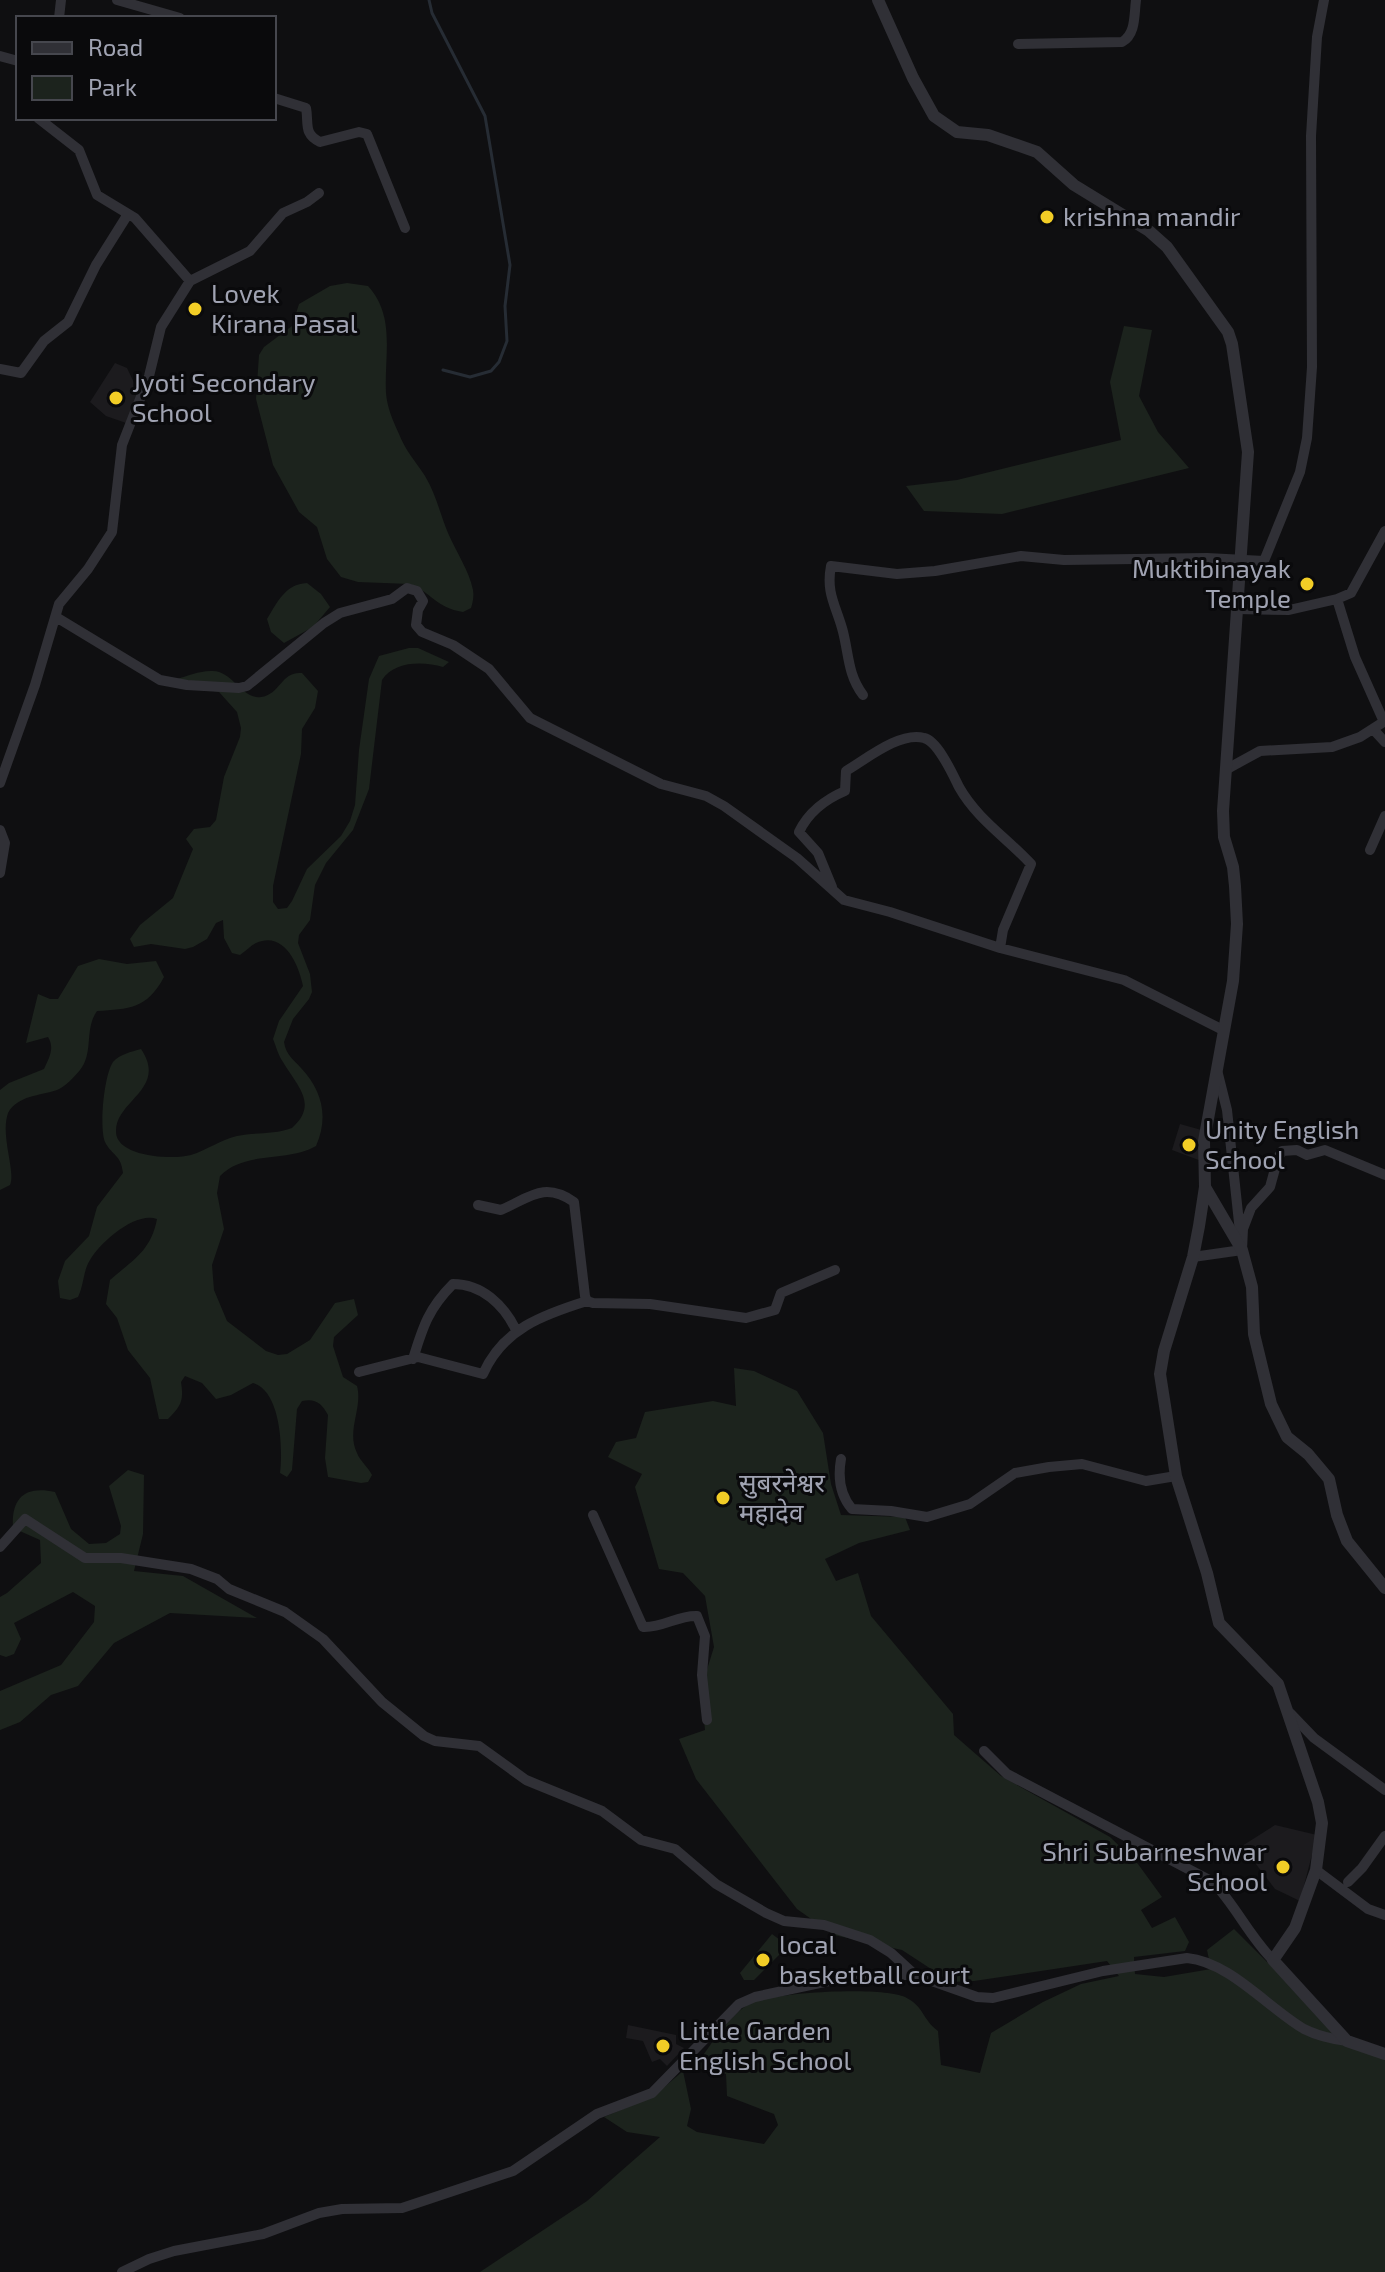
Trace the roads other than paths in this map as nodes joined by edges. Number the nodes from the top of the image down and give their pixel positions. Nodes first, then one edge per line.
1 (117, 0) edge
2 (878, 0) edge
3 (1136, 0) edge
4 (1324, 0) edge
5 (175, 16) edge
6 (1018, 44) dead end
7 (276, 99) edge
8 (41, 120) edge
9 (319, 193) dead end
10 (128, 214) junction
11 (405, 228) dead end
12 (190, 281) junction
13 (0, 369) edge
14 (1385, 531) edge
15 (1239, 560) junction
16 (1337, 599) junction
17 (1236, 609) junction
18 (56, 617) junction
19 (863, 695) dead end
20 (1384, 722) edge
21 (1373, 729) junction
22 (1385, 742) edge
23 (1227, 769) junction
24 (0, 783) edge
25 (1385, 816) edge
26 (0, 830) edge
27 (1370, 850) dead end
28 (0, 873) edge
29 (835, 892) junction
30 (1000, 948) junction
31 (1223, 1030) junction
32 (1218, 1074) junction
33 (1385, 1175) edge
34 (1205, 1187) junction
35 (478, 1205) dead end
36 (1242, 1250) junction
37 (1193, 1257) junction
38 (835, 1270) dead end
39 (587, 1301) junction
40 (516, 1330) junction
41 (413, 1359) junction
42 (359, 1372) dead end
43 (841, 1459) dead end
44 (1176, 1476) junction
45 (593, 1515) dead end
46 (0, 1547) edge
47 (1385, 1588) edge
48 (1290, 1713) junction
49 (707, 1720) dead end
50 (984, 1751) dead end
51 (1385, 1790) edge
52 (1385, 1836) edge
53 (1316, 1870) junction
54 (1348, 1882) dead end
55 (1385, 1915) edge
56 (1273, 1960) junction
57 (915, 1975) junction
58 (1347, 2041) junction
59 (1385, 2054) edge
60 (122, 2272) edge

1 - 5 street
2 - 15 street
3 - 6 street
4 - 15 street
7 - 11 street
8 - 10 street
9 - 12 street
10 - 12 street
10 - 13 street
12 - 18 street
14 - 16 street
15 - 17 street
15 - 19 street
16 - 17 street
16 - 20 street
17 - 23 street
18 - 24 street
18 - 29 street
20 - 21 street
21 - 22 street
21 - 23 street
23 - 31 street
25 - 27 street
26 - 28 street
29 - 30 street
29 - 30 street
30 - 31 street
31 - 32 street
32 - 34 street
32 - 36 street
33 - 36 street
34 - 36 street
34 - 37 street
35 - 39 street
36 - 37 street
36 - 47 street
37 - 44 street
38 - 39 street
39 - 40 street
40 - 41 street
40 - 41 street
41 - 42 street
43 - 44 street
44 - 48 street
45 - 49 street
46 - 57 street
48 - 51 street
48 - 53 street
50 - 56 street
52 - 54 street
53 - 55 street
53 - 56 street
56 - 58 street
57 - 58 street
57 - 60 street
58 - 59 street

